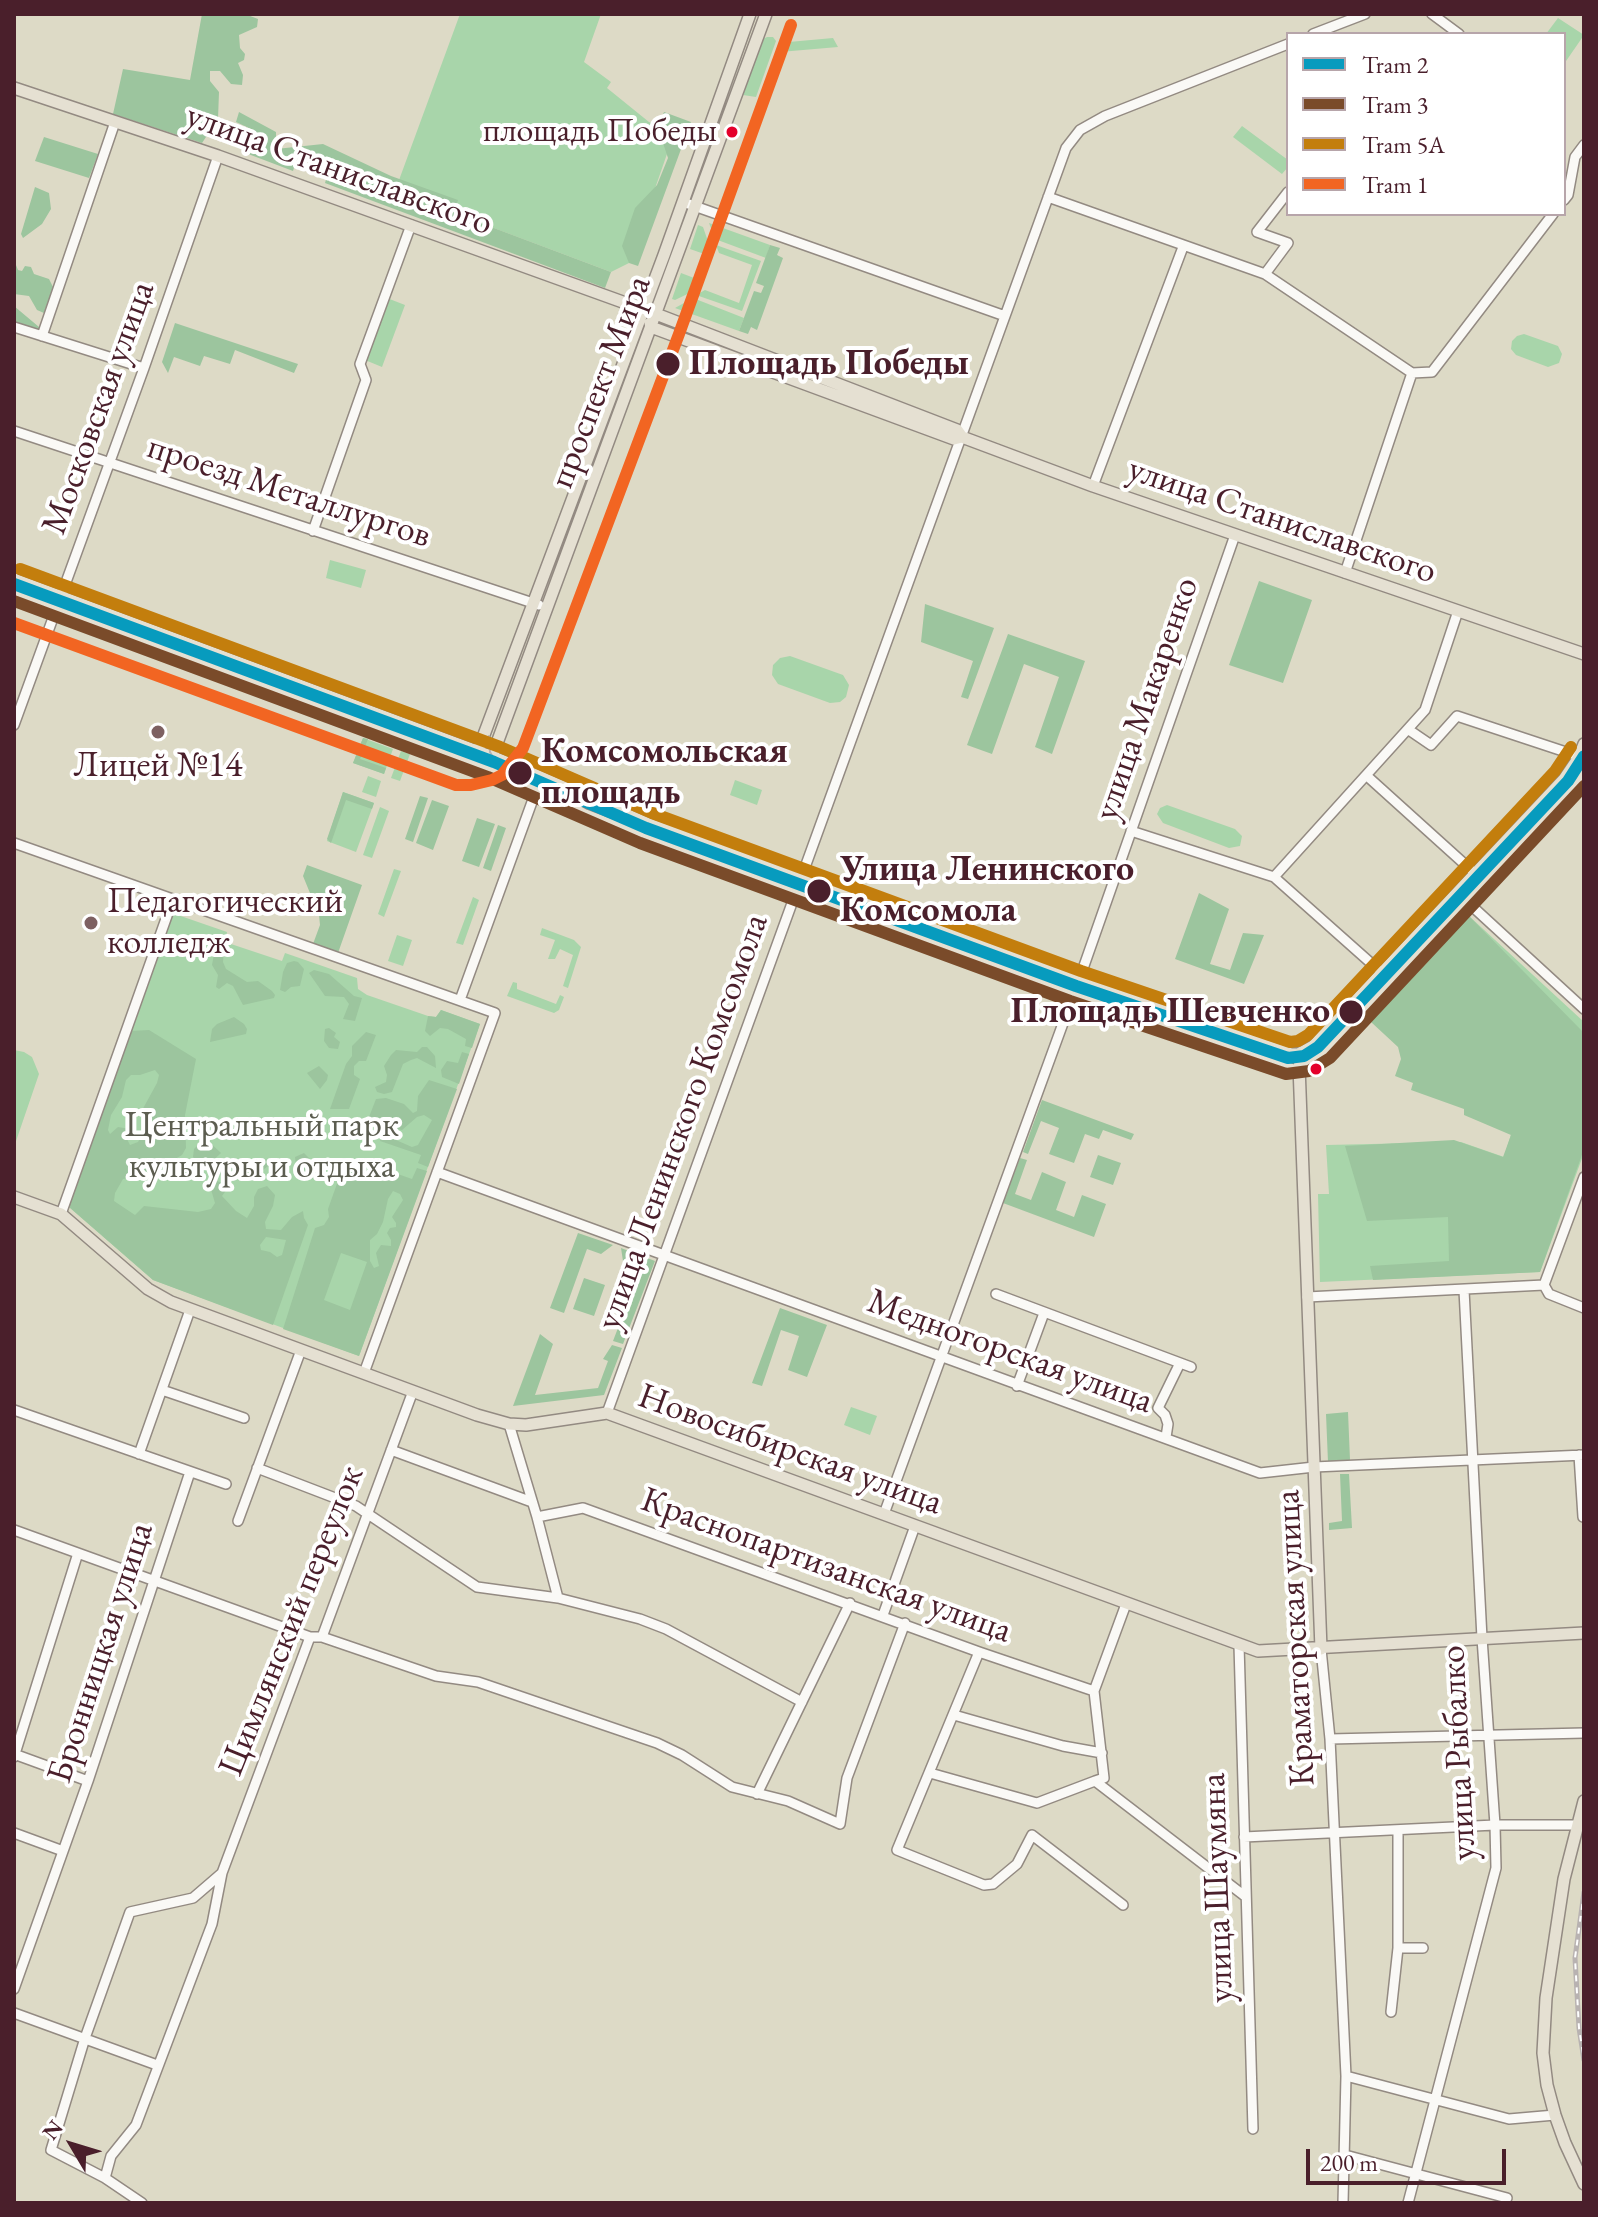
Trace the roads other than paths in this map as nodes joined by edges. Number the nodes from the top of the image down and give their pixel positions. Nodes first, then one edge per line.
1 (750, 14) edge
2 (766, 14) edge
3 (1365, 14) edge
4 (1432, 14) edge
5 (1318, 32) edge
6 (1456, 32) edge
7 (1286, 45) edge
8 (14, 88) edge
9 (115, 122) junction
10 (1584, 145) edge
11 (218, 156) junction
12 (1286, 195) edge
13 (1048, 197) junction
14 (1566, 198) edge
15 (683, 202) junction
16 (697, 207) junction
17 (1551, 216) edge
18 (411, 225) junction
19 (1183, 247) junction
20 (1265, 274) junction
21 (644, 309) junction
22 (656, 314) junction
23 (1005, 316) junction
24 (14, 327) edge
25 (651, 327) junction
26 (42, 336) junction
27 (144, 368) junction
28 (1412, 373) junction
29 (608, 401) junction
30 (621, 405) junction
31 (600, 423) junction
32 (613, 428) junction
33 (14, 431) edge
34 (962, 437) junction
35 (110, 462) junction
36 (576, 486) junction
37 (1093, 486) junction
38 (589, 491) junction
39 (313, 531) junction
40 (1235, 535) junction
41 (1345, 573) junction
42 (14, 579) edge
43 (540, 582) junction
44 (553, 587) junction
45 (14, 595) edge
46 (60, 595) junction
47 (532, 602) junction
48 (546, 607) junction
49 (54, 611) junction
50 (1458, 611) junction
51 (187, 643) junction
52 (516, 647) junction
53 (530, 652) junction
54 (1584, 654) edge
55 (181, 657) junction
56 (281, 679) junction
57 (277, 691) junction
58 (314, 698) junction
59 (369, 712) junction
60 (364, 724) junction
61 (14, 725) edge
62 (1409, 730) junction
63 (1584, 744) edge
64 (477, 751) junction
65 (492, 757) junction
66 (1582, 757) edge
67 (472, 765) junction
68 (1584, 770) edge
69 (488, 771) junction
70 (1367, 776) junction
71 (560, 783) junction
72 (1568, 784) junction
73 (536, 791) junction
74 (555, 799) junction
75 (591, 800) junction
76 (585, 815) junction
77 (649, 824) junction
78 (1131, 831) junction
79 (677, 834) junction
80 (643, 837) junction
81 (14, 843) edge
82 (671, 848) junction
83 (720, 849) junction
84 (734, 854) junction
85 (714, 864) junction
86 (728, 869) junction
87 (1481, 875) junction
88 (802, 877) junction
89 (1274, 877) junction
90 (796, 894) junction
91 (1462, 897) junction
92 (173, 899) junction
93 (937, 928) junction
94 (932, 944) junction
95 (1386, 977) junction
96 (1078, 981) junction
97 (1073, 995) junction
98 (460, 1000) junction
99 (1145, 1004) junction
100 (1584, 1009) edge
101 (1140, 1019) junction
102 (1202, 1024) junction
103 (1333, 1033) junction
104 (1198, 1039) junction
105 (1298, 1054) junction
106 (1299, 1070) junction
107 (437, 1172) junction
108 (1584, 1177) edge
109 (14, 1197) edge
110 (61, 1214) junction
111 (664, 1256) junction
112 (1544, 1285) junction
113 (1464, 1290) junction
114 (996, 1294) dead end
115 (1307, 1297) junction
116 (1584, 1308) edge
117 (190, 1310) junction
118 (1044, 1313) junction
119 (301, 1350) junction
120 (941, 1357) junction
121 (1180, 1363) junction
122 (1191, 1367) dead end
123 (364, 1373) junction
124 (1017, 1386) junction
125 (162, 1390) junction
126 (413, 1391) junction
127 (14, 1410) edge
128 (607, 1413) junction
129 (244, 1418) dead end
130 (509, 1424) junction
131 (1166, 1437) junction
132 (391, 1450) junction
133 (139, 1454) junction
134 (1582, 1455) edge
135 (1473, 1461) junction
136 (1314, 1467) junction
137 (257, 1468) junction
138 (190, 1472) junction
139 (226, 1484) dead end
140 (532, 1502) junction
141 (884, 1514) junction
142 (368, 1516) junction
143 (537, 1517) junction
144 (1583, 1517) edge
145 (238, 1521) dead end
146 (915, 1526) junction
147 (14, 1530) edge
148 (78, 1553) junction
149 (155, 1582) junction
150 (558, 1598) junction
151 (850, 1603) junction
152 (1126, 1604) junction
153 (883, 1615) junction
154 (905, 1623) junction
155 (1584, 1633) edge
156 (310, 1637) junction
157 (322, 1637) junction
158 (1482, 1638) junction
159 (1239, 1645) junction
160 (1321, 1649) junction
161 (979, 1652) junction
162 (1094, 1691) junction
163 (802, 1702) junction
164 (954, 1715) junction
165 (1584, 1733) edge
166 (1489, 1734) junction
167 (1330, 1739) junction
168 (1102, 1753) junction
169 (14, 1755) edge
170 (930, 1773) junction
171 (88, 1781) junction
172 (1095, 1781) junction
173 (757, 1794) junction
174 (1584, 1801) edge
175 (1495, 1825) junction
176 (1576, 1825) junction
177 (1398, 1830) junction
178 (14, 1833) edge
179 (1334, 1833) junction
180 (1244, 1837) junction
181 (63, 1851) junction
182 (222, 1873) junction
183 (1246, 1897) junction
184 (1123, 1905) dead end
185 (1398, 1948) junction
186 (1423, 1948) dead end
187 (14, 1989) edge
188 (1391, 2012) dead end
189 (14, 2013) edge
190 (85, 2038) junction
191 (157, 2065) junction
192 (1346, 2076) junction
193 (1434, 2100) junction
194 (1555, 2115) junction
195 (1253, 2129) dead end
196 (1345, 2155) junction
197 (1416, 2174) junction
198 (105, 2178) junction
199 (1584, 2184) edge
200 (1507, 2198) dead end
201 (142, 2203) edge
202 (1343, 2203) edge
203 (1408, 2203) edge

1 - 15 main road, проспект Мира
2 - 16 main road, проспект Мира
3 - 5 street
4 - 6 street
7 - 13 street, улица Ленинского Комсомола
8 - 9 main road, улица Станиславского
9 - 11 main road, улица Станиславского
9 - 26 street
10 - 14 street
11 - 18 main road, улица Станиславского
11 - 27 street, Московская улица
12 - 20 street
13 - 19 street
13 - 23 street, улица Ленинского Комсомола
15 - 16 street
15 - 21 main road, проспект Мира
16 - 22 main road, проспект Мира
16 - 23 street
17 - 28 street
18 - 21 main road, улица Станиславского
18 - 39 street
19 - 20 street
19 - 37 street
20 - 28 street
21 - 22 main road, улица Станиславского
21 - 25 main road
21 - 29 main road, проспект Мира
22 - 25 main road, проспект Мира
22 - 34 main road, улица Станиславского
23 - 34 street, улица Ленинского Комсомола
24 - 26 street
25 - 30 main road, проспект Мира
25 - 34 main road, улица Станиславского
26 - 27 street
27 - 35 street, Московская улица
28 - 41 street
29 - 30 street
29 - 31 main road, проспект Мира
30 - 32 main road, проспект Мира
31 - 32 street
31 - 36 main road, проспект Мира
32 - 38 main road, проспект Мира
33 - 35 street, проезд Металлургов
34 - 37 main road, улица Станиславского
34 - 88 street, улица Ленинского Комсомола
35 - 39 street, проезд Металлургов
35 - 46 street, Московская улица
36 - 38 street
36 - 43 main road, проспект Мира
37 - 40 main road, улица Станиславского
38 - 44 main road, проспект Мира
39 - 47 street, проезд Металлургов
40 - 41 main road, улица Станиславского
40 - 78 street, улица Макаренко
41 - 50 main road, улица Станиславского
42 - 46 main road
43 - 44 street
43 - 47 main road, проспект Мира
44 - 48 main road, проспект Мира
45 - 49 main road
46 - 49 street, Московская улица
46 - 51 main road
47 - 48 street, проезд Металлургов
47 - 52 main road, проспект Мира
48 - 53 main road, проспект Мира
49 - 55 main road
49 - 61 street, Московская улица
50 - 54 main road, улица Станиславского
50 - 62 street
51 - 55 street
51 - 56 main road
52 - 53 street
52 - 64 main road, проспект Мира
53 - 65 main road, проспект Мира
55 - 57 main road
56 - 57 street
56 - 58 main road
57 - 58 main road
58 - 59 main road
58 - 60 main road
59 - 60 street
59 - 64 main road
60 - 67 main road
62 - 66 street
62 - 70 street
63 - 66 main road
64 - 65 main road
64 - 67 main road, проспект Мира
65 - 69 main road, проспект Мира
65 - 71 main road
66 - 72 main road
67 - 69 main road
68 - 72 main road
69 - 73 main road
70 - 87 street
70 - 89 street
71 - 74 street
71 - 75 main road
72 - 87 main road
73 - 74 main road
73 - 98 street
74 - 76 main road
75 - 76 street
75 - 77 main road
76 - 80 main road
77 - 79 main road
77 - 80 street
78 - 89 street
78 - 96 street, улица Макаренко
79 - 82 street
79 - 83 main road
80 - 82 main road
81 - 92 street
82 - 85 main road
83 - 84 main road
83 - 85 street
84 - 86 street
84 - 88 main road
85 - 86 main road
86 - 90 main road
87 - 91 main road
88 - 90 street, улица Ленинского Комсомола
88 - 93 main road
89 - 95 street
90 - 94 main road
90 - 111 street, улица Ленинского Комсомола
91 - 95 main road
91 - 100 street
92 - 98 street
92 - 110 street
93 - 94 street
93 - 96 main road
94 - 97 main road
95 - 103 main road
96 - 97 street, улица Макаренко
96 - 99 main road
97 - 101 main road
97 - 120 street, улица Макаренко
98 - 107 street
99 - 101 street
99 - 102 main road
101 - 104 main road
102 - 104 street
102 - 105 main road
103 - 105 main road
103 - 106 main road
104 - 106 main road
105 - 106 main road, Краматорская улица
106 - 115 main road, Краматорская улица
107 - 111 street, Медногорская улица
107 - 123 street
108 - 112 street
109 - 110 main road, Новосибирская улица
110 - 117 main road, Новосибирская улица
111 - 120 street, Медногорская улица
111 - 128 street, улица Ленинского Комсомола
112 - 113 street
112 - 116 street
113 - 115 street
113 - 135 street, улица Рыбалко
114 - 118 street
115 - 136 main road, Краматорская улица
117 - 119 main road, Новосибирская улица
117 - 125 street
118 - 121 street
118 - 124 street
119 - 123 main road, Новосибирская улица
119 - 137 street
120 - 124 street, Медногорская улица
120 - 141 street, улица Макаренко
121 - 122 street
121 - 131 street
123 - 126 main road, Новосибирская улица
124 - 131 street, Медногорская улица
125 - 129 street
125 - 133 street
126 - 130 main road, Новосибирская улица
126 - 132 street, Цимлянский переулок
127 - 133 street
128 - 130 main road, Новосибирская улица
128 - 141 main road, Новосибирская улица
130 - 140 street
131 - 136 street, Медногорская улица
132 - 140 street
132 - 142 street, Цимлянский переулок
133 - 138 street
134 - 135 street, Медногорская улица
134 - 144 street
135 - 136 street, Медногорская улица
135 - 158 street, улица Рыбалко
136 - 160 main road, Краматорская улица
137 - 142 street
137 - 145 street
138 - 139 street
138 - 149 street, Бронницкая улица
140 - 143 street
141 - 146 main road, Новосибирская улица
142 - 150 street
142 - 157 street, Цимлянский переулок
143 - 150 street
143 - 151 street, Краснопартизанская улица
146 - 152 main road, Новосибирская улица
146 - 153 street
147 - 148 street
148 - 149 street
148 - 169 street
149 - 156 street
149 - 171 street, Бронницкая улица
150 - 163 street
151 - 153 street, Краснопартизанская улица
151 - 163 street
152 - 159 main road, Новосибирская улица
152 - 162 street
153 - 154 street, Краснопартизанская улица
154 - 161 street, Краснопартизанская улица
154 - 173 street
155 - 158 main road, Новосибирская улица
156 - 157 street, Цимлянский переулок
156 - 182 street, Цимлянский переулок
157 - 173 street
158 - 160 main road, Новосибирская улица
158 - 166 street, улица Рыбалко
159 - 160 main road, Новосибирская улица
159 - 180 street, улица Шаумяна
160 - 167 street, Краматорская улица
161 - 162 street, Краснопартизанская улица
161 - 164 street
162 - 168 street
163 - 173 street
164 - 168 street
164 - 170 street
165 - 166 street
166 - 167 street
166 - 175 street, улица Рыбалко
167 - 179 street, Краматорская улица
168 - 172 street
169 - 171 street
170 - 172 street
170 - 184 street
171 - 181 street, Бронницкая улица
172 - 183 street
174 - 176 main road
175 - 176 street
175 - 177 street
175 - 193 street, улица Рыбалко
176 - 194 main road
177 - 179 street
177 - 185 street
178 - 181 street
179 - 180 street
179 - 192 street, Краматорская улица
180 - 183 street, улица Шаумяна
181 - 187 street, Бронницкая улица
182 - 190 street
182 - 191 street, Цимлянский переулок
183 - 195 street, улица Шаумяна
185 - 186 street
185 - 188 street
189 - 190 street
190 - 191 street
190 - 198 street
191 - 198 street, Цимлянский переулок
192 - 193 street
192 - 196 street, Краматорская улица
193 - 194 street
193 - 197 street, улица Рыбалко
194 - 199 main road
196 - 197 street
196 - 202 street, Краматорская улица
197 - 200 street
197 - 203 street, улица Рыбалко
198 - 201 street

